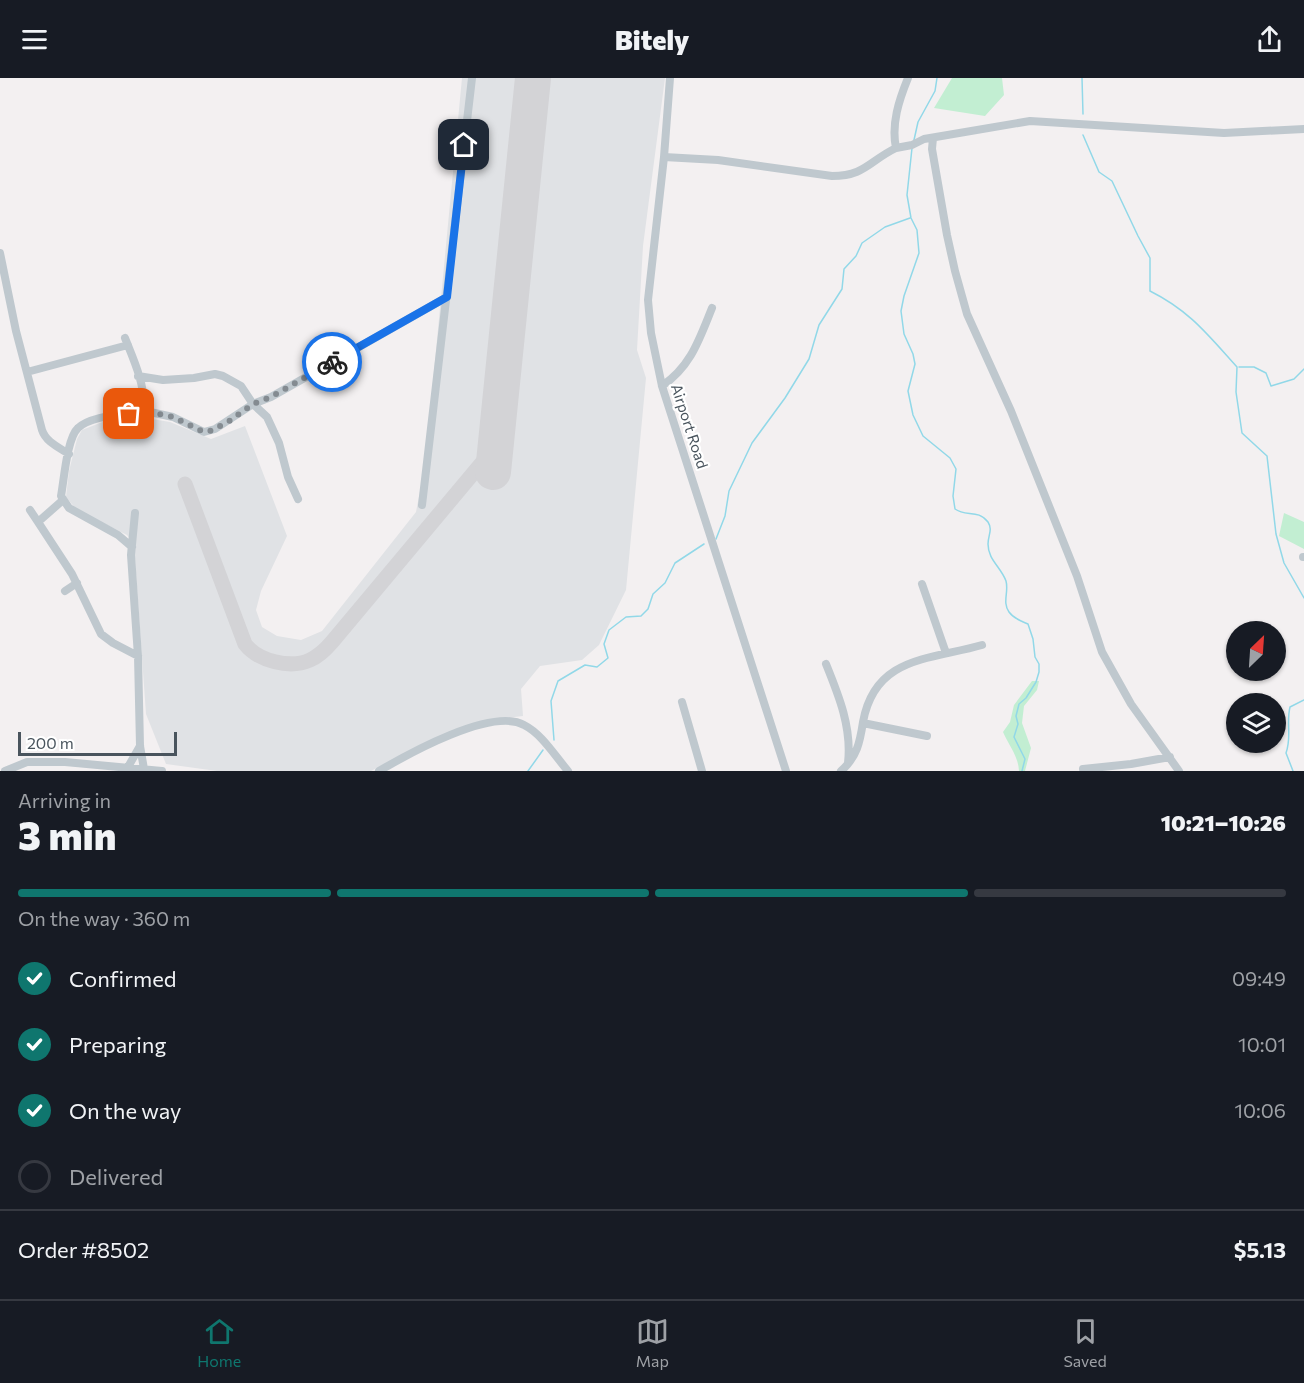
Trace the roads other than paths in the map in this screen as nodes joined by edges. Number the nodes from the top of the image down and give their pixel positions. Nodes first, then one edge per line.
1 (472, 78) edge
2 (670, 78) edge
3 (908, 78) edge
4 (1304, 129) edge
5 (933, 138) junction
6 (896, 148) junction
7 (664, 157) junction
8 (0, 253) edge
9 (447, 297) junction
10 (712, 308) dead end
11 (27, 372) junction
12 (138, 376) junction
13 (662, 386) junction
14 (253, 404) junction
15 (141, 410) junction
16 (69, 454) junction
17 (63, 500) junction
18 (298, 500) dead end
19 (422, 505) dead end
20 (30, 510) dead end
21 (135, 513) dead end
22 (38, 522) junction
23 (132, 548) junction
24 (77, 584) junction
25 (922, 584) dead end
26 (65, 591) dead end
27 (982, 645) dead end
28 (946, 653) junction
29 (138, 656) junction
30 (826, 664) dead end
31 (682, 702) dead end
32 (863, 723) junction
33 (927, 736) dead end
34 (140, 746) junction
35 (1170, 758) junction
36 (848, 763) junction
37 (128, 767) junction
38 (144, 769) junction
39 (1083, 769) dead end
40 (5, 771) edge
41 (162, 771) edge
42 (379, 771) edge
43 (568, 771) edge
44 (702, 771) edge
45 (786, 771) edge
46 (841, 771) edge
47 (1179, 771) edge

1 - 9 street
2 - 7 street, Airport Road
3 - 6 street
4 - 5 street
5 - 6 street
5 - 35 street
6 - 7 street
7 - 13 street, Airport Road
8 - 11 street
9 - 14 street
9 - 19 street
10 - 13 street
11 - 12 street
11 - 16 street
12 - 14 street
12 - 15 street
13 - 45 street, Airport Road
14 - 15 street
14 - 18 street
15 - 16 street
16 - 17 street
17 - 22 street
17 - 23 street
20 - 22 street
21 - 23 street
22 - 24 street
23 - 29 street
24 - 26 street
24 - 29 street
25 - 28 street
27 - 28 street
28 - 32 street
29 - 34 street
30 - 36 street
31 - 44 street
32 - 33 street
32 - 36 street
34 - 37 street
34 - 38 street
35 - 39 street
35 - 47 street
36 - 46 street
37 - 38 street
37 - 40 street
38 - 41 street
42 - 43 street

